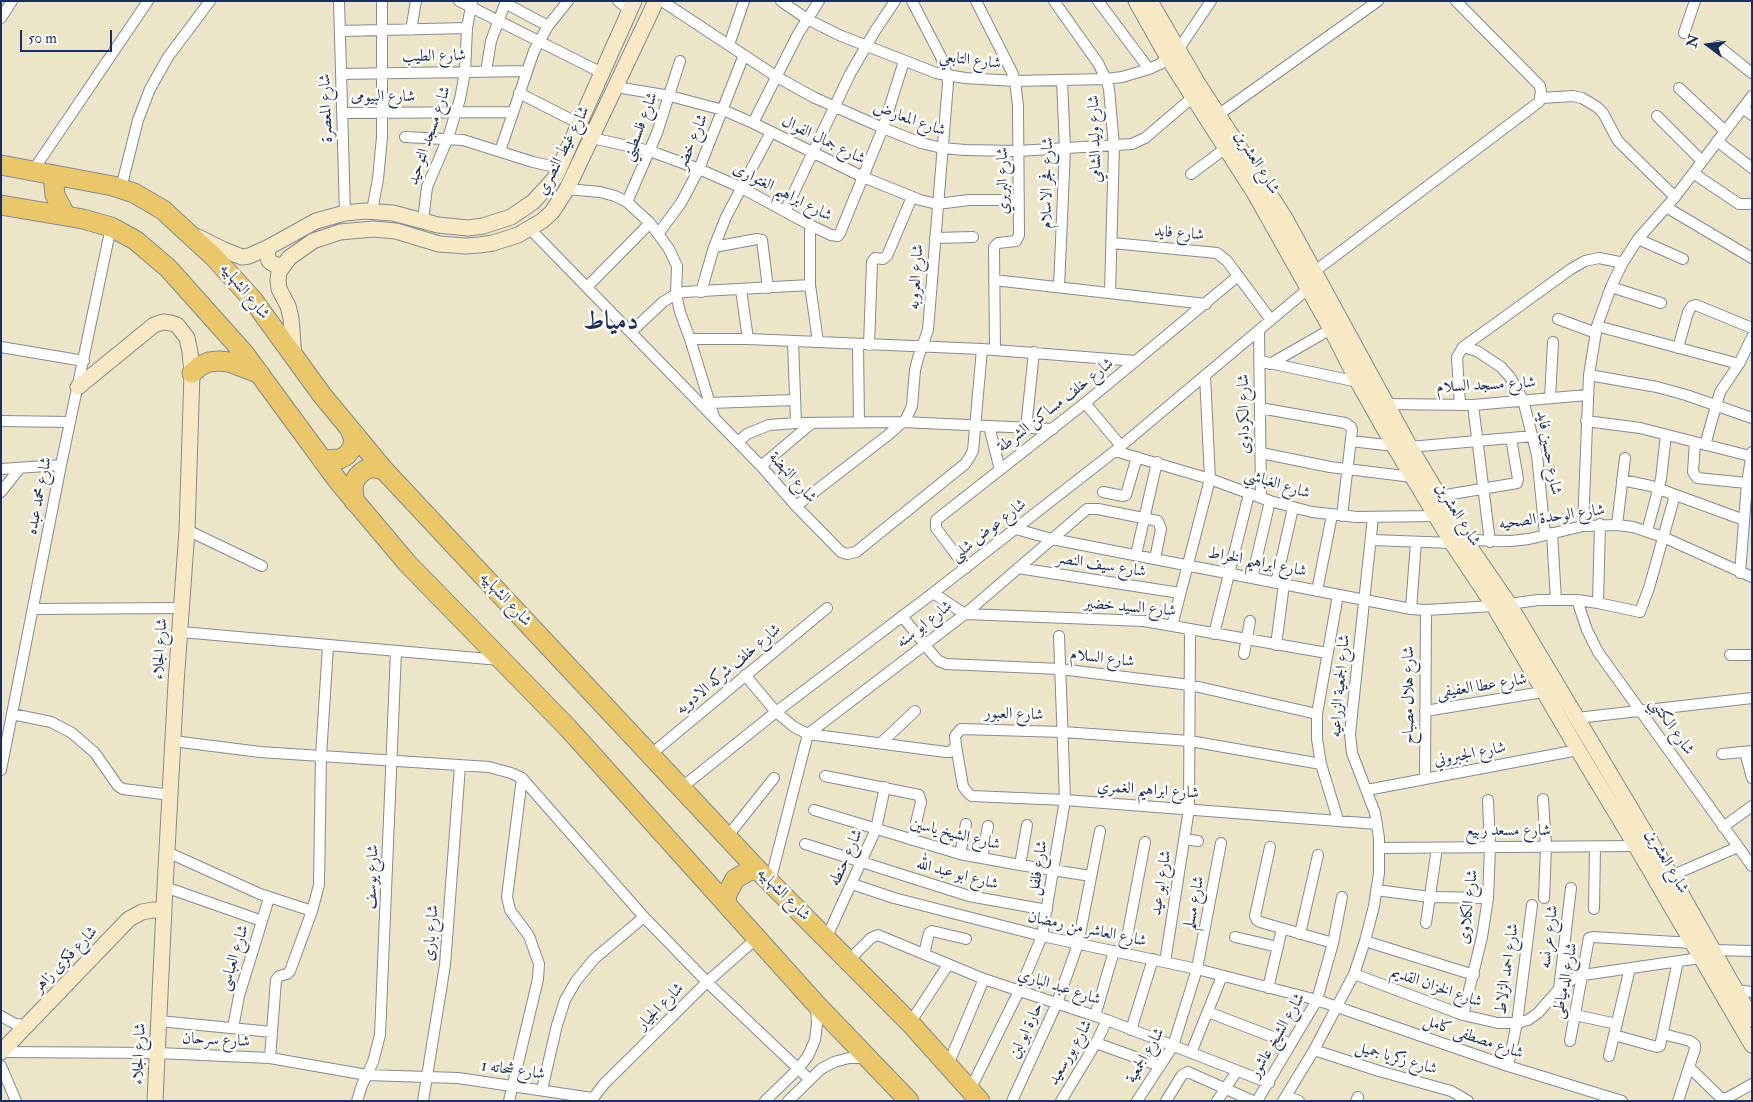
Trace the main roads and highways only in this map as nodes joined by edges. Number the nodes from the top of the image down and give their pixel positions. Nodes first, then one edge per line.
1 (656, 1) edge
2 (1136, 1) edge
3 (1154, 3) edge
4 (632, 6) edge
5 (1173, 54) junction
6 (1, 165) edge
7 (57, 176) junction
8 (1, 205) edge
9 (66, 216) junction
10 (185, 230) junction
11 (269, 247) junction
12 (283, 265) junction
13 (1352, 355) junction
14 (294, 358) junction
15 (192, 373) junction
16 (261, 375) junction
17 (78, 387) road end
18 (351, 432) junction
19 (322, 460) junction
20 (384, 470) junction
21 (354, 501) junction
22 (1459, 541) junction
23 (1612, 792) junction
24 (764, 876) junction
25 (726, 903) junction
26 (164, 911) junction
27 (1707, 954) junction
28 (1752, 1019) edge
29 (1752, 1045) edge
30 (1, 1052) edge
31 (975, 1095) edge
32 (155, 1101) edge
33 (909, 1101) edge

1 - 12 main road, شارع غيط النصري
2 - 5 main road, شارع العشرين
3 - 5 main road, شارع العشرين
4 - 11 main road, شارع غيط النصري
5 - 13 main road, شارع العشرين
5 - 13 main road, شارع العشرين
6 - 7 highway, شارع الشهابيه
7 - 9 highway
7 - 10 highway, شارع الشهابيه
8 - 9 highway
9 - 16 highway
10 - 11 main road, شارع غيط النصري
10 - 14 highway, شارع الشهابيه
11 - 12 main road
12 - 14 main road
13 - 22 main road, شارع العشرين
13 - 22 main road, شارع العشرين
14 - 18 highway, شارع الشهابيه
15 - 16 highway
15 - 17 main road, شارع الجلاء
15 - 26 main road, شارع الجلاء
16 - 19 highway
18 - 19 highway
18 - 20 highway, شارع الشهابيه
19 - 21 highway
20 - 21 highway
20 - 24 highway, شارع الشهابيه
21 - 25 highway
22 - 23 main road, شارع العشرين
22 - 23 main road, شارع العشرين
23 - 27 main road, شارع العشرين
23 - 27 main road, شارع العشرين
24 - 25 highway
24 - 31 highway, شارع الشهابيه
25 - 33 highway
26 - 30 main road, شارع فكرى زاهر
26 - 32 main road, شارع الجلاء
27 - 28 main road, شارع العشرين
27 - 29 main road, شارع العشرين

